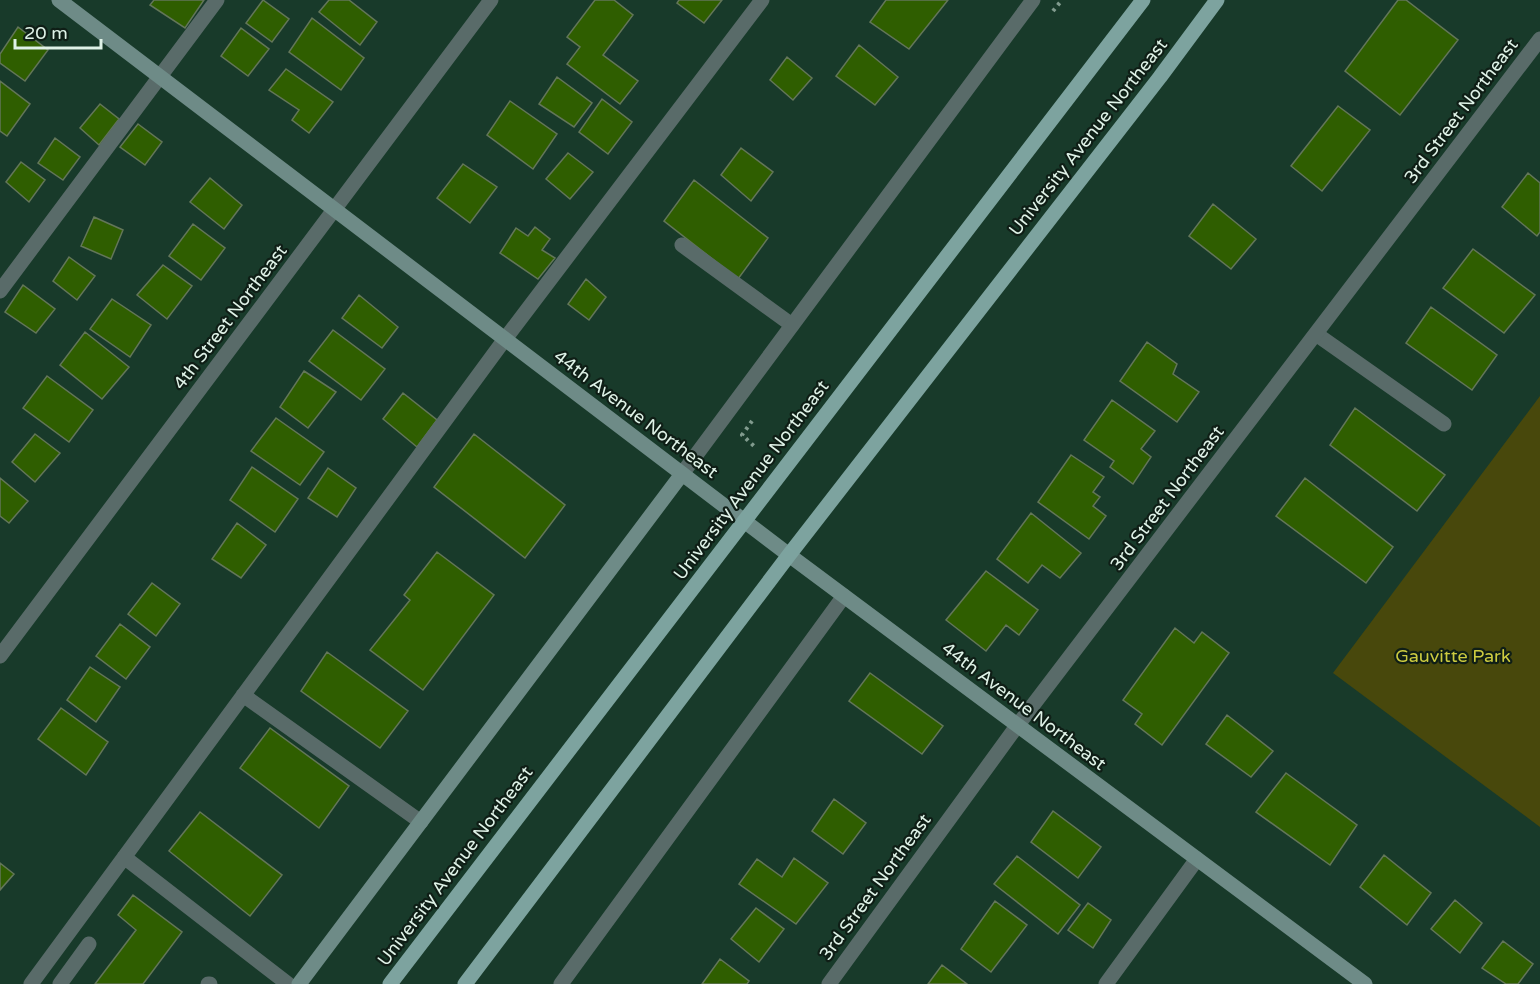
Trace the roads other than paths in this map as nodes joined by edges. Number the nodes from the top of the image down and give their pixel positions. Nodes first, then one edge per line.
1 (59, 0) edge
2 (217, 0) edge
3 (491, 0) edge
4 (762, 0) edge
5 (1033, 0) edge
6 (1143, 0) edge
7 (1217, 0) edge
8 (1540, 39) edge
9 (160, 76) junction
10 (335, 210) junction
11 (682, 245) dead end
12 (0, 291) edge
13 (792, 325) junction
14 (1316, 334) junction
15 (505, 339) junction
16 (1444, 424) dead end
17 (682, 474) junction
18 (744, 521) junction
19 (789, 555) junction
20 (844, 596) junction
21 (0, 656) edge
22 (243, 695) junction
23 (1017, 726) junction
24 (421, 822) junction
25 (124, 857) junction
26 (1197, 859) junction
27 (89, 944) dead end
28 (31, 984) edge
29 (60, 984) edge
30 (288, 984) edge
31 (299, 984) edge
32 (390, 984) edge
33 (465, 984) edge
34 (561, 984) edge
35 (829, 984) edge
36 (1106, 984) edge
37 (1365, 984) edge

1 - 9 street, 44th Avenue Northeast
2 - 9 street
3 - 10 street, 4th Street Northeast
4 - 15 street
5 - 13 street
6 - 18 main road, University Avenue Northeast
7 - 19 main road, University Avenue Northeast
8 - 14 street, 3rd Street Northeast
9 - 10 street, 44th Avenue Northeast
9 - 12 street
10 - 15 street, 44th Avenue Northeast
10 - 21 street, 4th Street Northeast
11 - 13 street
13 - 17 street
14 - 16 street
14 - 23 street, 3rd Street Northeast
15 - 17 street, 44th Avenue Northeast
15 - 22 street
17 - 18 street, 44th Avenue Northeast
17 - 24 street
18 - 19 street, 44th Avenue Northeast
18 - 32 main road, University Avenue Northeast
19 - 20 street, 44th Avenue Northeast
19 - 33 main road, University Avenue Northeast
20 - 23 street, 44th Avenue Northeast
20 - 34 street
22 - 24 street
22 - 25 street
23 - 26 street, 44th Avenue Northeast
23 - 35 street, 3rd Street Northeast
24 - 31 street
25 - 28 street
25 - 30 street
26 - 36 street
26 - 37 street, 44th Avenue Northeast
27 - 29 street

